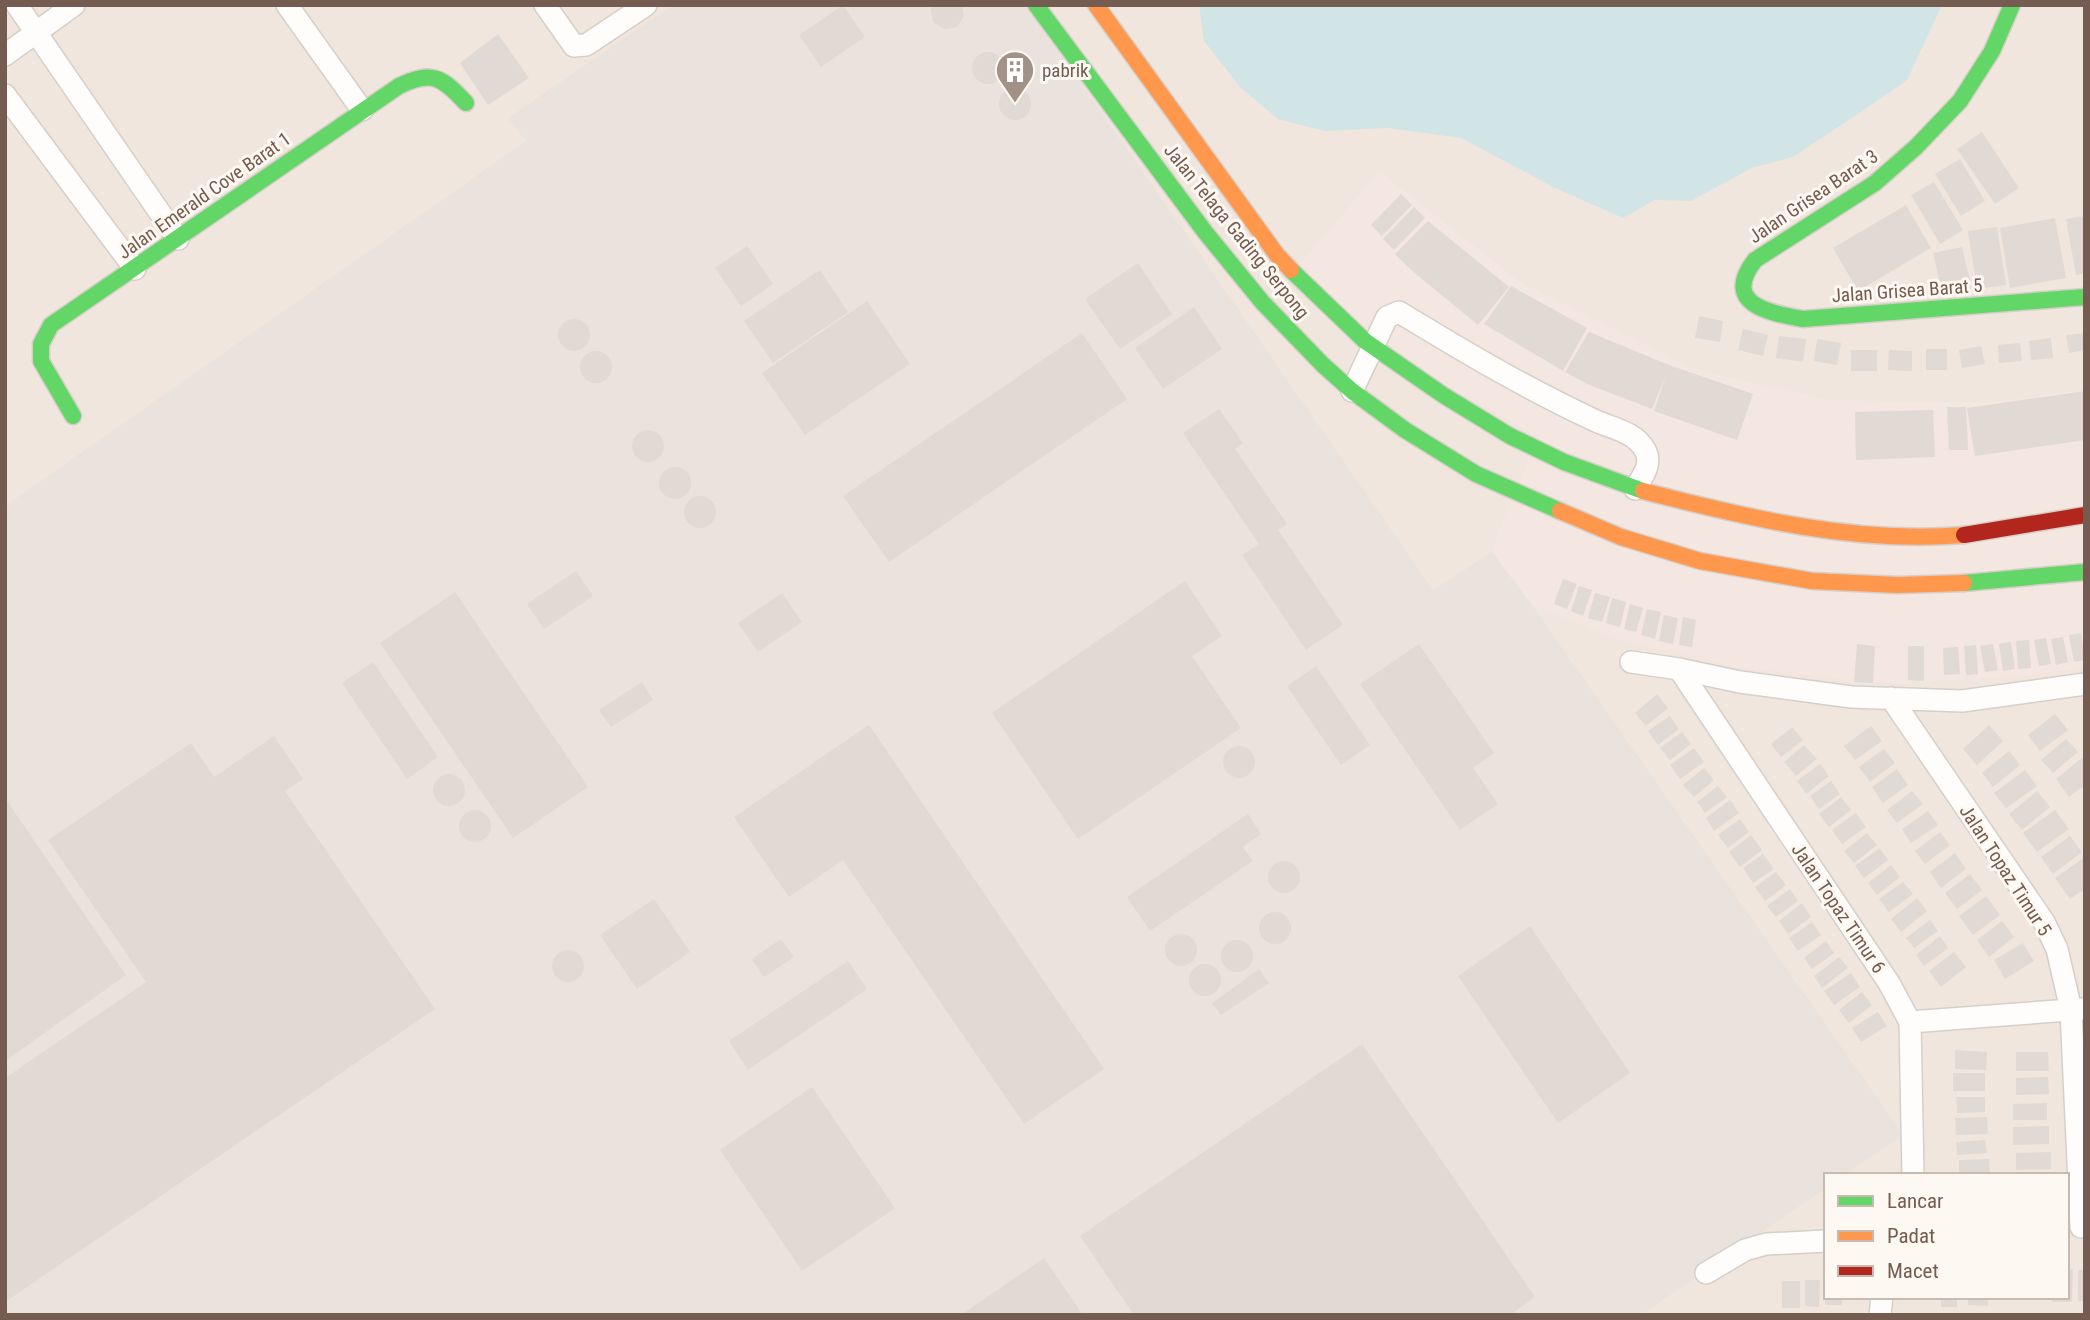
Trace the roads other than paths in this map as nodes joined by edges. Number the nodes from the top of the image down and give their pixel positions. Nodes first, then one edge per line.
1 (17, 5) edge
2 (74, 5) edge
3 (287, 5) edge
4 (545, 5) edge
5 (646, 5) edge
6 (1036, 5) edge
7 (1096, 5) edge
8 (2012, 5) edge
9 (36, 33) junction
10 (5, 55) edge
11 (5, 95) edge
12 (466, 103) dead end
13 (362, 110) junction
14 (178, 239) junction
15 (135, 269) junction
16 (1744, 290) joint
17 (2085, 297) edge
18 (1373, 346) junction
19 (1352, 391) junction
20 (73, 416) dead end
21 (1635, 489) junction
22 (2085, 515) edge
23 (2085, 572) edge
24 (1631, 662) dead end
25 (1679, 669) junction
26 (2082, 689) edge
27 (1891, 698) junction
28 (2078, 1009) edge
29 (1910, 1022) junction
30 (1913, 1173) edge
31 (2078, 1227) edge
32 (1824, 1241) edge
33 (1706, 1273) dead end

1 - 9 street
2 - 9 street
3 - 13 street
4 - 5 street
6 - 19 main road, Jalan Telaga Gading Serpong
7 - 18 main road, Jalan Telaga Gading Serpong
8 - 16 main road, Jalan Grisea Barat 3
9 - 10 street
9 - 14 street
11 - 15 street
12 - 13 main road, Jalan Emerald Cove Barat 1
13 - 14 main road, Jalan Emerald Cove Barat 1
14 - 15 main road, Jalan Emerald Cove Barat 1
15 - 20 main road, Jalan Emerald Cove Barat 1
16 - 17 main road, Jalan Grisea Barat 5
18 - 19 street
18 - 21 main road, Jalan Telaga Gading Serpong
18 - 21 street
19 - 23 main road, Jalan Telaga Gading Serpong
21 - 22 main road, Jalan Telaga Gading Serpong
24 - 25 street
25 - 27 street
25 - 29 street, Jalan Topaz Timur 6
26 - 27 street
27 - 28 street, Jalan Topaz Timur 5
28 - 29 street
28 - 31 street, Jalan Topaz Timur 5
29 - 30 street, Jalan Topaz Timur 6
32 - 33 street

